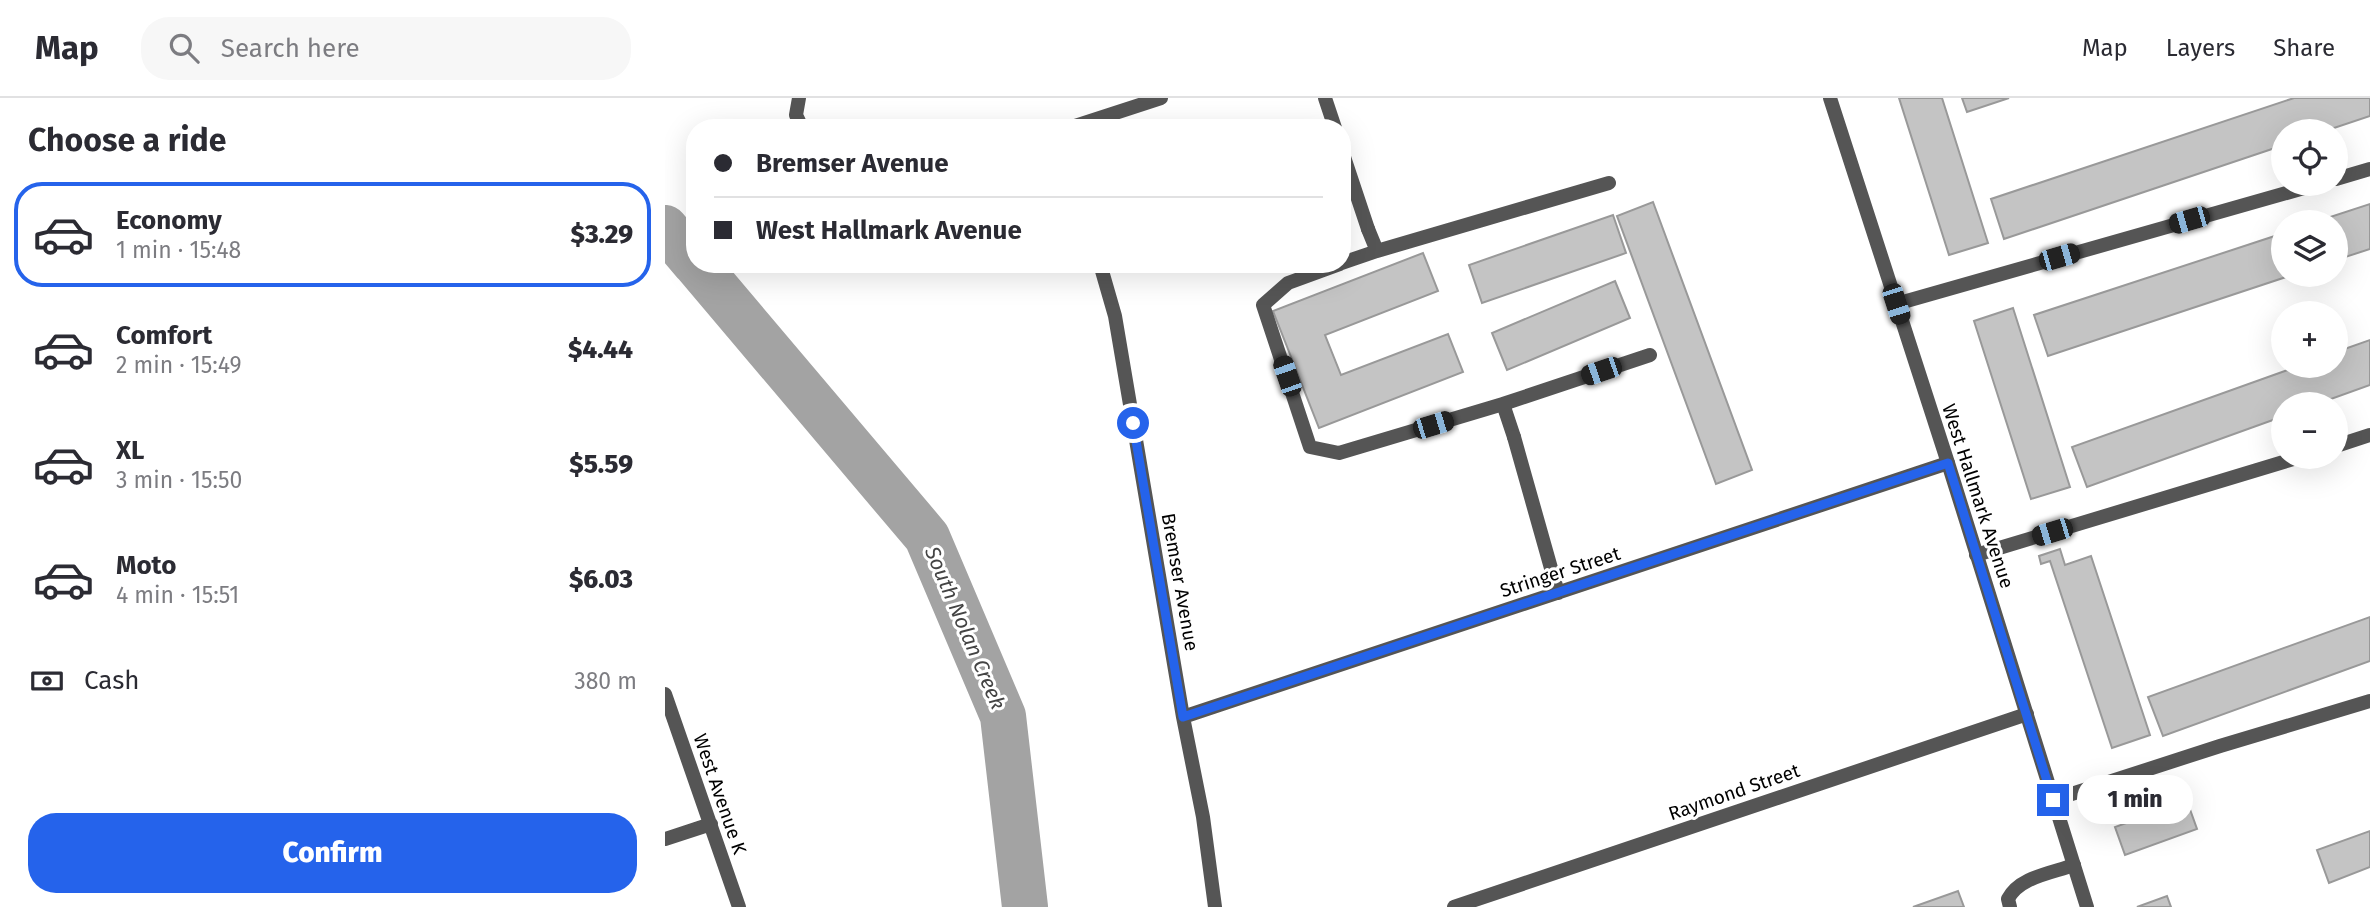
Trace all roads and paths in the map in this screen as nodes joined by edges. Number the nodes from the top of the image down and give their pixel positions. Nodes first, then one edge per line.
1 (799, 98) edge
2 (1161, 98) edge
3 (1325, 98) edge
4 (1829, 98) edge
5 (798, 119) edge
6 (1097, 119) edge
7 (1332, 119) edge
8 (2370, 169) edge
9 (2348, 175) edge
10 (1351, 178) edge
11 (1609, 183) dead end
12 (2276, 196) edge
13 (1377, 251) junction
14 (1351, 260) edge
15 (1103, 273) edge
16 (1316, 273) edge
17 (1896, 304) junction
18 (1650, 355) dead end
19 (1503, 404) junction
20 (2370, 435) edge
21 (2348, 442) edge
22 (1948, 463) junction
23 (2271, 466) edge
24 (1976, 555) junction
25 (1558, 593) junction
26 (665, 694) edge
27 (2370, 701) edge
28 (2027, 714) junction
29 (1183, 717) junction
30 (2053, 800) junction
31 (711, 824) junction
32 (665, 839) edge
33 (2074, 865) junction
34 (739, 907) edge
35 (1215, 907) edge
36 (1454, 907) edge
37 (2010, 907) edge
38 (2087, 907) edge

1 - 5 street
2 - 6 street
3 - 7 street
4 - 17 street, West Hallmark Avenue
8 - 9 street
10 - 13 street
11 - 13 street
12 - 17 street
13 - 14 street
15 - 29 street, Bremser Avenue
16 - 19 street
17 - 22 street, West Hallmark Avenue
18 - 19 street
19 - 25 street
20 - 21 street
22 - 24 street, West Hallmark Avenue
22 - 25 street, Stringer Street
23 - 24 street
24 - 28 street, West Hallmark Avenue
25 - 29 street, Stringer Street
26 - 31 street, West Avenue K
27 - 30 street
28 - 30 street, West Hallmark Avenue
28 - 36 street, Raymond Street
29 - 35 street, Bremser Avenue
30 - 33 street, West Hallmark Avenue
31 - 32 street
31 - 34 street, West Avenue K
33 - 37 street
33 - 38 street, West Hallmark Avenue

